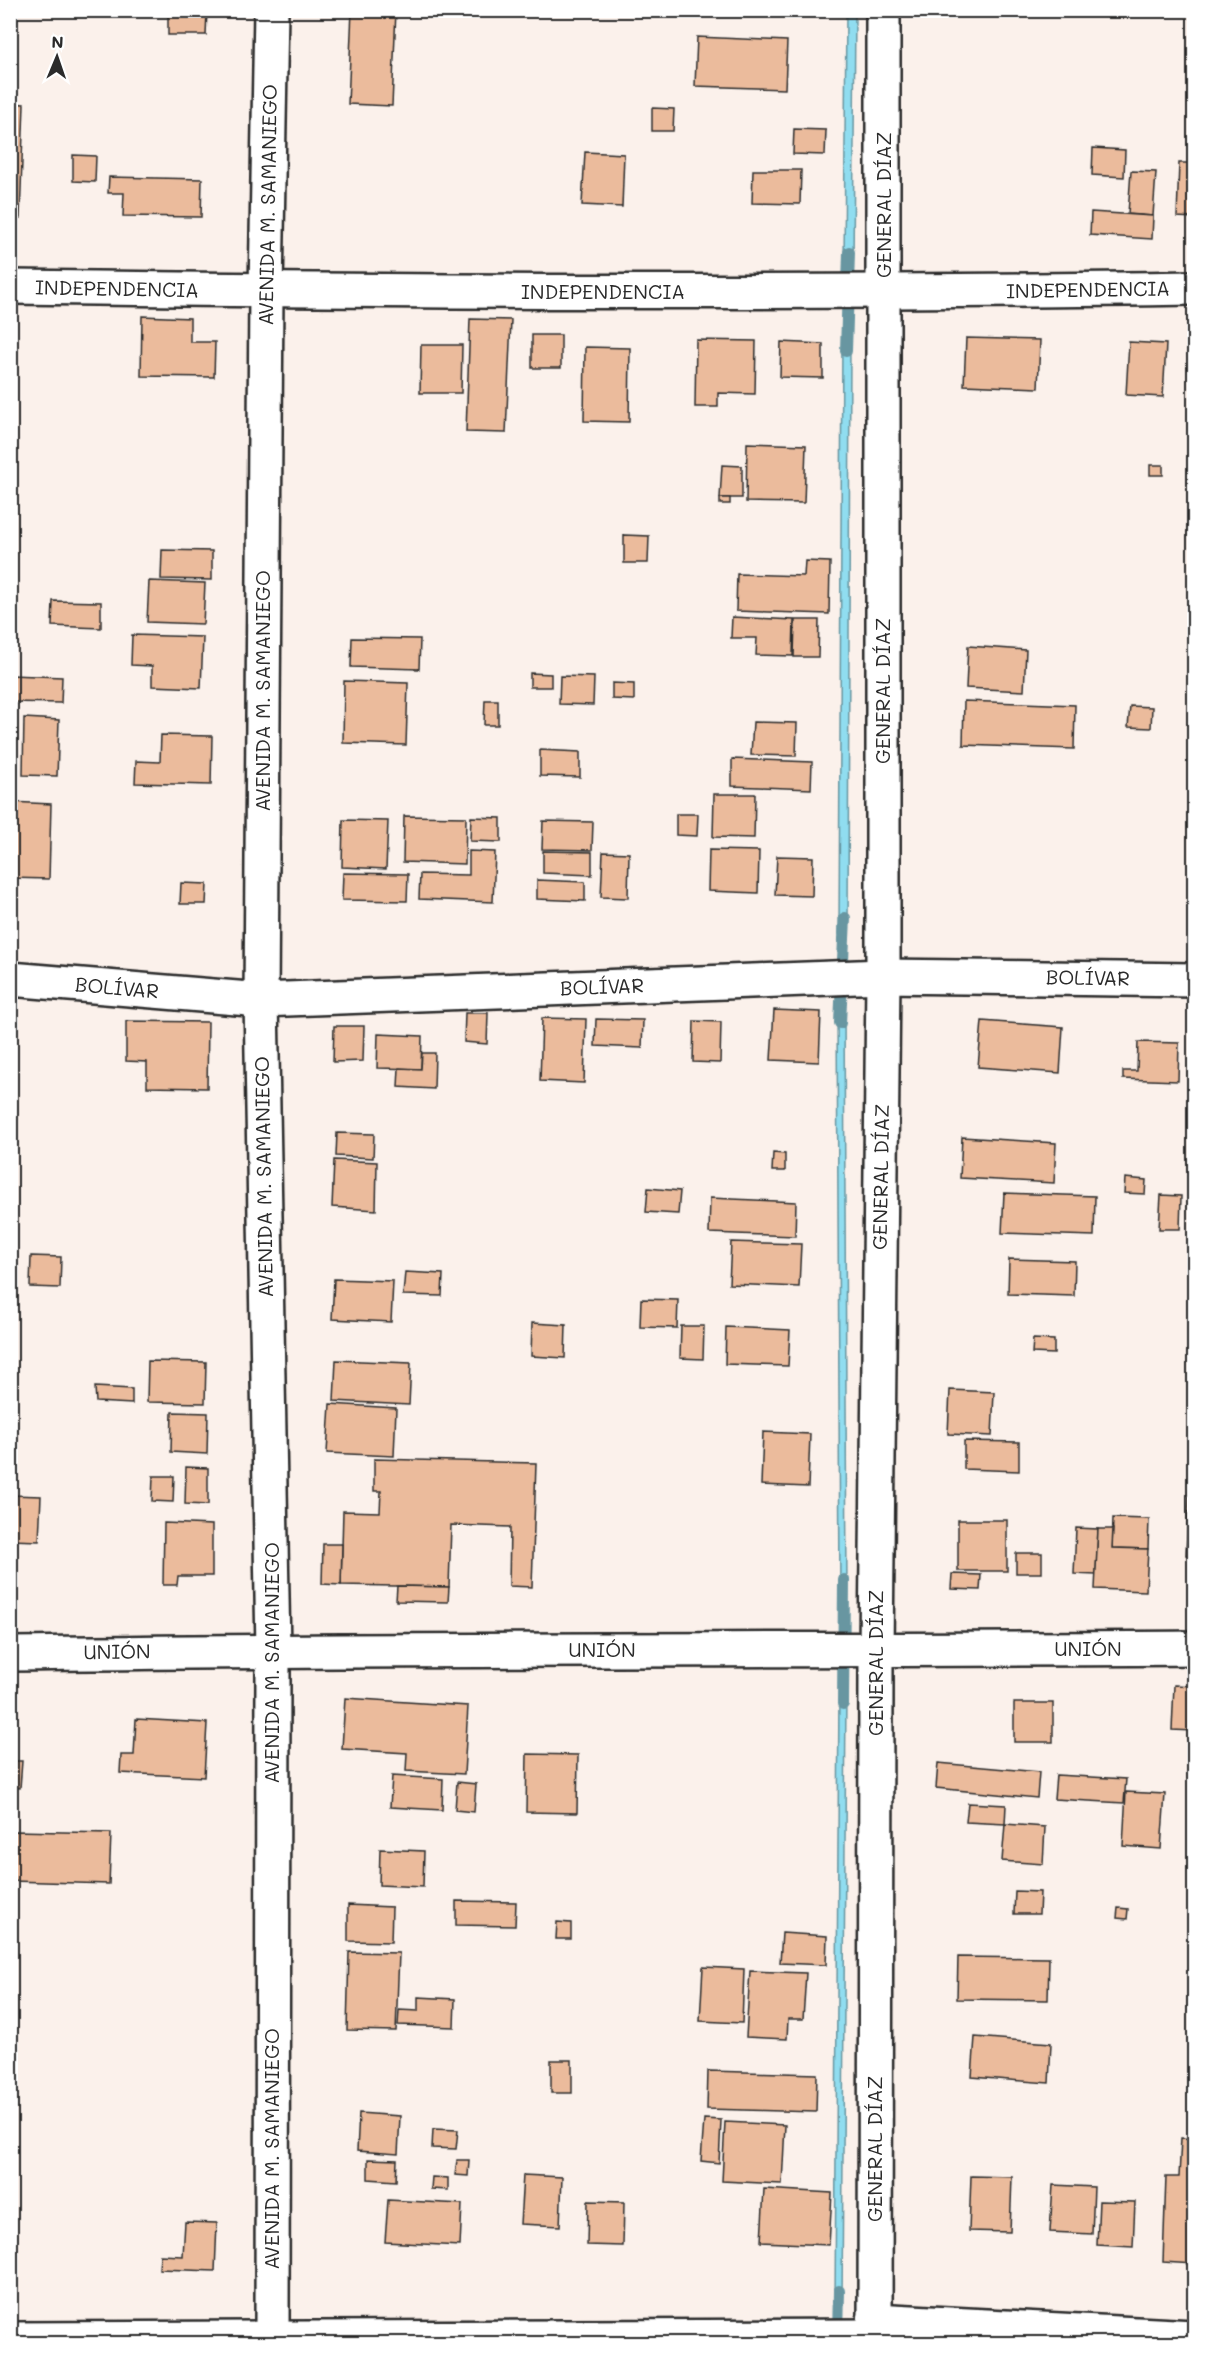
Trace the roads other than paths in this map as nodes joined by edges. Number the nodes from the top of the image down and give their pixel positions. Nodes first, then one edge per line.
1 (271, 10) edge
2 (883, 10) edge
3 (10, 287) edge
4 (1194, 288) edge
5 (266, 291) junction
6 (859, 292) junction
7 (882, 976) junction
8 (10, 980) edge
9 (1194, 980) edge
10 (261, 1000) junction
11 (1194, 1648) edge
12 (273, 1650) junction
13 (853, 1650) junction
14 (10, 1654) edge
15 (860, 2334) edge
16 (1194, 2337) edge
17 (10, 2339) edge
18 (272, 2341) edge

1 - 5 street, AVENIDA M. SAMANIEGO
2 - 6 street, GENERAL DÍAZ
3 - 5 street, INDEPENDENCIA
4 - 6 street, INDEPENDENCIA
5 - 6 street, INDEPENDENCIA
5 - 10 street, AVENIDA M. SAMANIEGO
6 - 7 street, GENERAL DÍAZ
7 - 9 street, BOLÍVAR
7 - 10 street, BOLÍVAR
7 - 13 street, GENERAL DÍAZ
8 - 10 street, BOLÍVAR
10 - 12 street, AVENIDA M. SAMANIEGO
11 - 13 street, UNIÓN
12 - 13 street, UNIÓN
12 - 14 street, UNIÓN
12 - 18 street, AVENIDA M. SAMANIEGO
13 - 15 street, GENERAL DÍAZ
15 - 16 street
15 - 18 street
17 - 18 street

